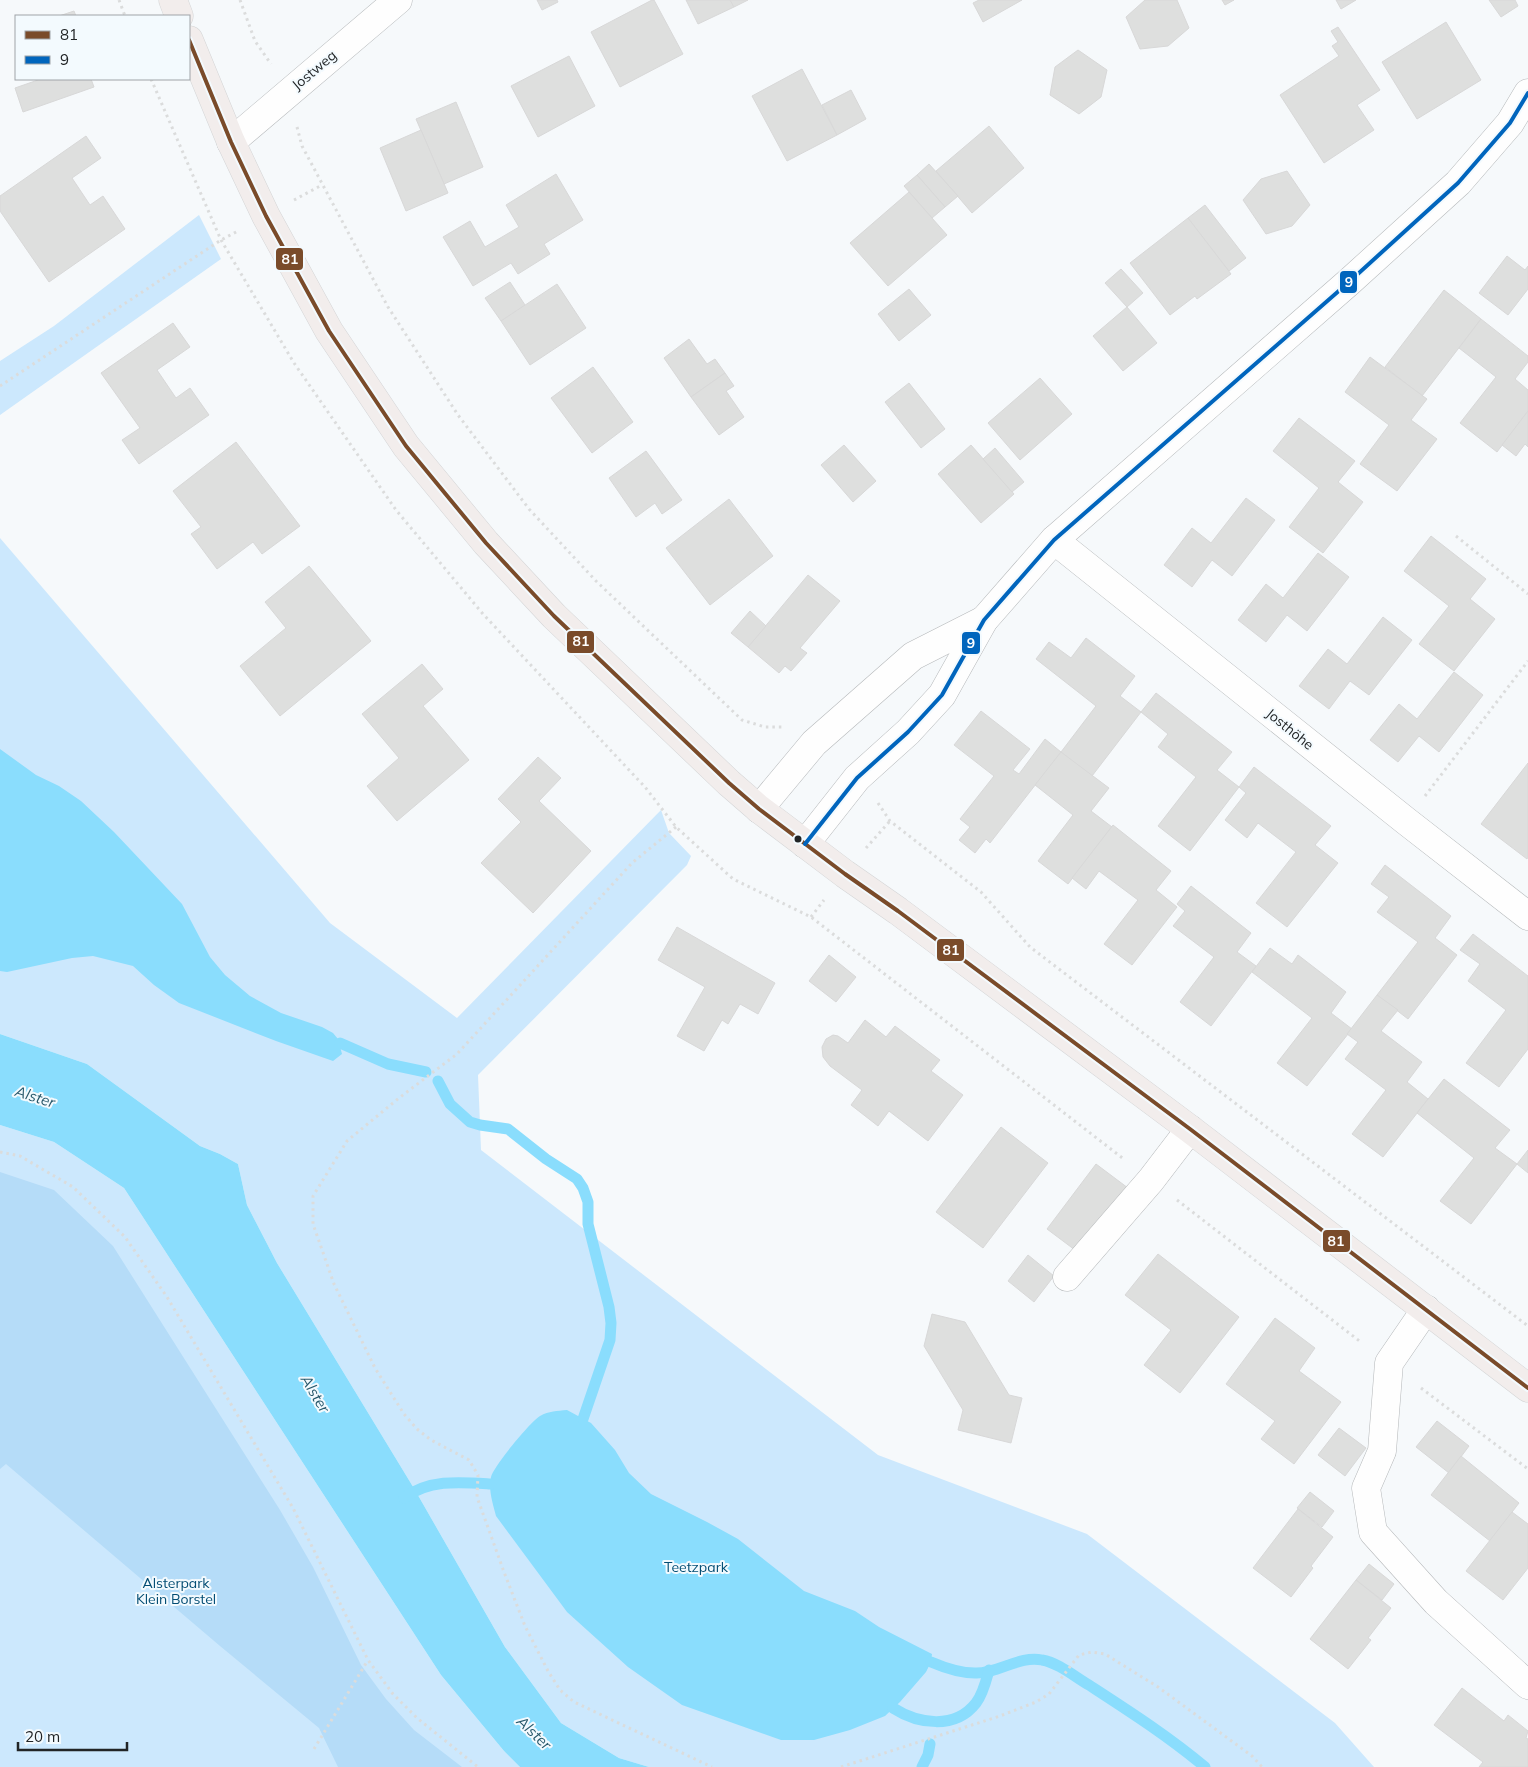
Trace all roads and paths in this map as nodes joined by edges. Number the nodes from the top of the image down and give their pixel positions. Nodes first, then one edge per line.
1 (120, 0) edge
2 (173, 0) edge
3 (240, 0) edge
4 (398, 0) edge
5 (126, 15) edge
6 (179, 15) edge
7 (190, 42) edge
8 (274, 69) dead end
9 (1528, 93) edge
10 (294, 118) dead end
11 (231, 142) junction
12 (221, 240) dead end
13 (0, 386) edge
14 (1456, 536) dead end
15 (1054, 540) junction
16 (1528, 594) edge
17 (984, 620) junction
18 (1528, 661) edge
19 (790, 727) dead end
20 (876, 801) dead end
21 (759, 809) junction
22 (890, 821) junction
23 (1406, 821) junction
24 (676, 827) dead end
25 (872, 841) dead end
26 (805, 844) junction
27 (820, 905) dead end
28 (1528, 916) edge
29 (1190, 1129) junction
30 (0, 1152) edge
31 (1151, 1180) junction
32 (1067, 1277) dead end
33 (1426, 1309) junction
34 (1528, 1326) edge
35 (1389, 1363) junction
36 (1528, 1388) edge
37 (1528, 1469) edge
38 (368, 1660) junction
39 (1528, 1684) edge
40 (314, 1749) dead end
41 (478, 1767) edge
42 (712, 1767) edge
43 (841, 1767) edge
44 (1262, 1767) edge

1 - 5 path
2 - 6 main road
3 - 8 path
4 - 11 street, Jostweg
7 - 11 main road
9 - 15 street
10 - 19 path
11 - 21 main road
12 - 13 path
14 - 16 path
15 - 17 street
15 - 23 street, Josthöhe
17 - 21 street
17 - 26 street
18 - 23 path
20 - 22 path
21 - 26 main road
22 - 25 path
22 - 34 path
23 - 28 street, Josthöhe
24 - 42 path
26 - 29 main road
27 - 31 path
29 - 31 street
29 - 33 main road
30 - 38 path
31 - 32 street
31 - 35 path
33 - 35 street
33 - 36 main road
35 - 37 path
35 - 39 street
38 - 40 path
38 - 41 path
43 - 44 path

